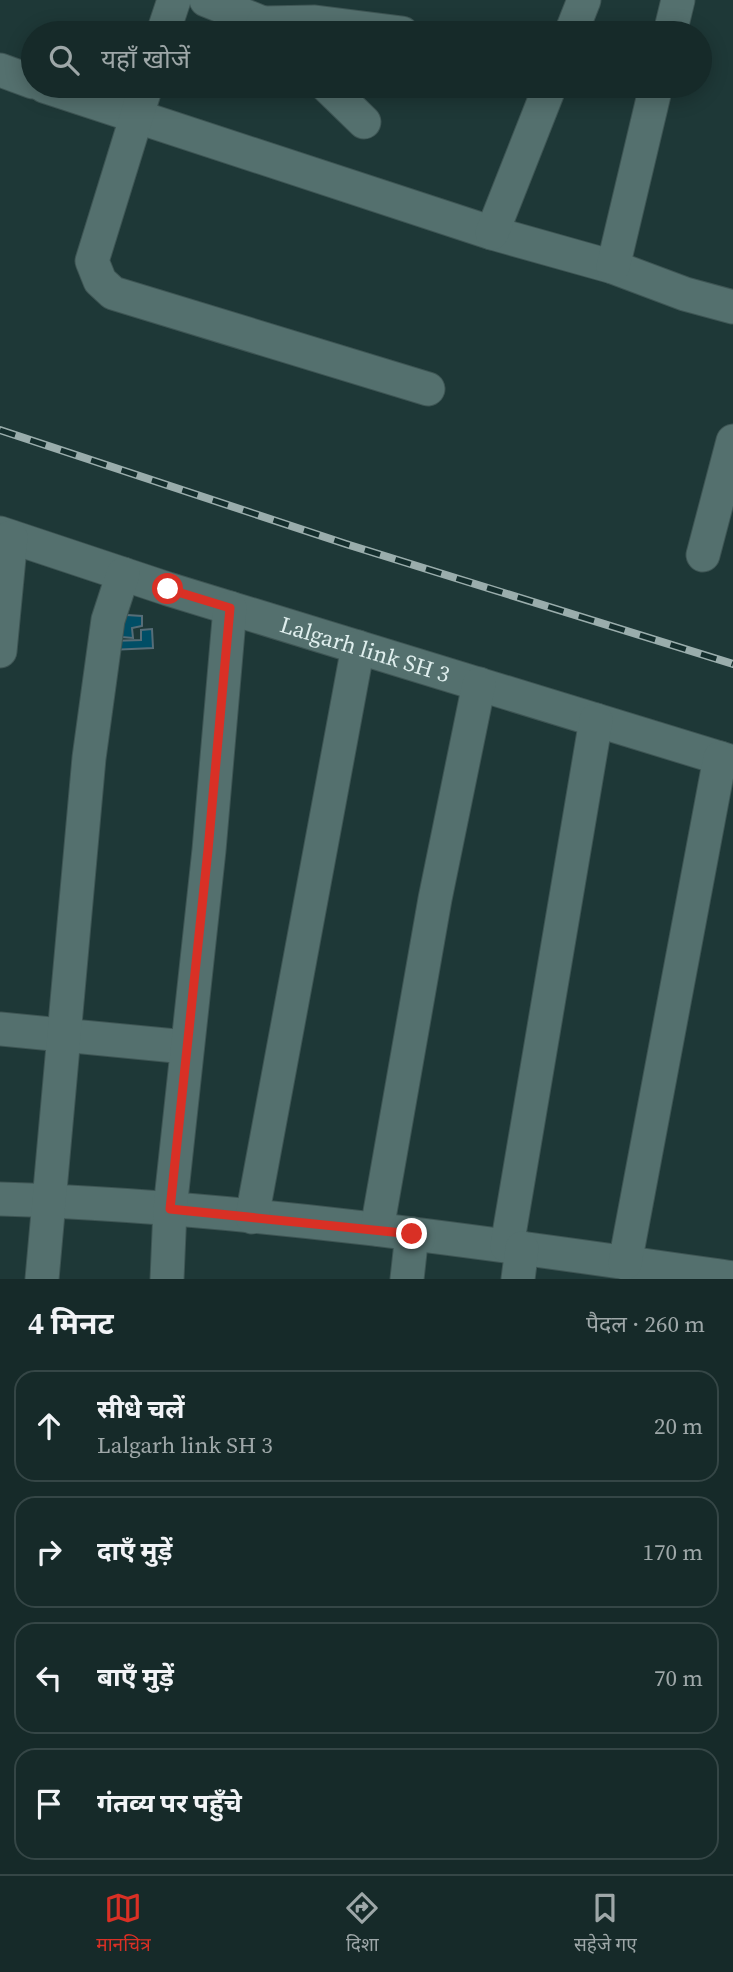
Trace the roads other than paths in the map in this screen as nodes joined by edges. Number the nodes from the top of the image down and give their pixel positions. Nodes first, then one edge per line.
1 (174, 0) edge
2 (206, 0) edge
3 (584, 0) edge
4 (678, 0) edge
5 (167, 21) edge
6 (252, 21) edge
7 (576, 21) edge
8 (673, 21) edge
9 (0, 70) edge
10 (21, 78) edge
11 (78, 98) edge
12 (142, 98) edge
13 (339, 98) edge
14 (545, 98) edge
15 (653, 98) edge
16 (135, 118) junction
17 (364, 122) dead end
18 (492, 233) junction
19 (613, 267) junction
20 (733, 307) edge
21 (428, 389) dead end
22 (733, 441) edge
23 (6, 535) edge
24 (703, 555) dead end
25 (123, 574) junction
26 (230, 608) junction
27 (358, 647) junction
28 (0, 651) edge
29 (479, 684) junction
30 (596, 720) junction
31 (727, 760) edge
32 (0, 1029) edge
33 (63, 1034) junction
34 (186, 1048) junction
35 (0, 1199) edge
36 (48, 1201) junction
37 (170, 1209) junction
38 (252, 1217) junction
39 (377, 1229) junction
40 (412, 1234) junction
41 (516, 1258) edge
42 (625, 1263) junction
43 (733, 1278) edge
44 (42, 1279) edge
45 (167, 1279) edge
46 (407, 1279) edge

1 - 5 street
2 - 6 street
3 - 7 street
4 - 8 street
9 - 10 street
11 - 16 street
12 - 16 street
13 - 17 street
14 - 18 street
15 - 19 street
16 - 18 street
16 - 21 street
18 - 19 street
19 - 20 street
22 - 24 street
23 - 25 street, Lalgarh link SH 3
23 - 28 street
25 - 26 street, Lalgarh link SH 3
25 - 33 street
26 - 27 street, Lalgarh link SH 3
26 - 34 street
27 - 29 street, Lalgarh link SH 3
27 - 38 street
29 - 30 street, Lalgarh link SH 3
29 - 39 street
30 - 31 street, Lalgarh link SH 3
30 - 41 street
31 - 42 street
32 - 33 street
33 - 34 street
33 - 36 street
34 - 37 street
35 - 36 street
36 - 37 street
36 - 44 street
37 - 38 street
37 - 45 street
38 - 39 street
39 - 40 street
40 - 41 street
40 - 46 street
41 - 42 street
42 - 43 street

